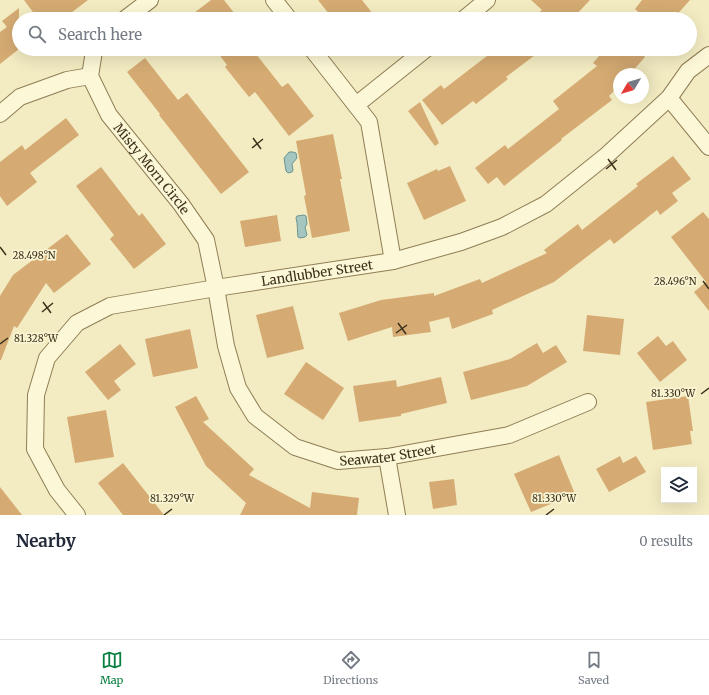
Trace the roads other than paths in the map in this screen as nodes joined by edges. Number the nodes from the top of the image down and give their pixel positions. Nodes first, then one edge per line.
1 (150, 0) edge
2 (274, 0) edge
3 (488, 0) edge
4 (134, 12) edge
5 (283, 12) edge
6 (473, 12) edge
7 (709, 55) edge
8 (93, 56) edge
9 (318, 56) edge
10 (417, 56) edge
11 (90, 76) junction
12 (669, 98) junction
13 (356, 105) junction
14 (0, 114) edge
15 (709, 147) edge
16 (393, 261) junction
17 (216, 288) junction
18 (588, 402) dead end
19 (387, 457) junction
20 (77, 515) edge
21 (397, 515) edge

1 - 4 street
2 - 5 street
3 - 6 street
7 - 12 street, Landlubber Street
8 - 11 street
9 - 13 street
10 - 13 street
11 - 14 street
11 - 17 street, Misty Morn Circle
12 - 15 street
12 - 16 street, Landlubber Street
13 - 16 street
16 - 17 street, Landlubber Street
17 - 19 street, Seawater Street
17 - 20 street, Landlubber Street
18 - 19 street, Seawater Street
19 - 21 street

